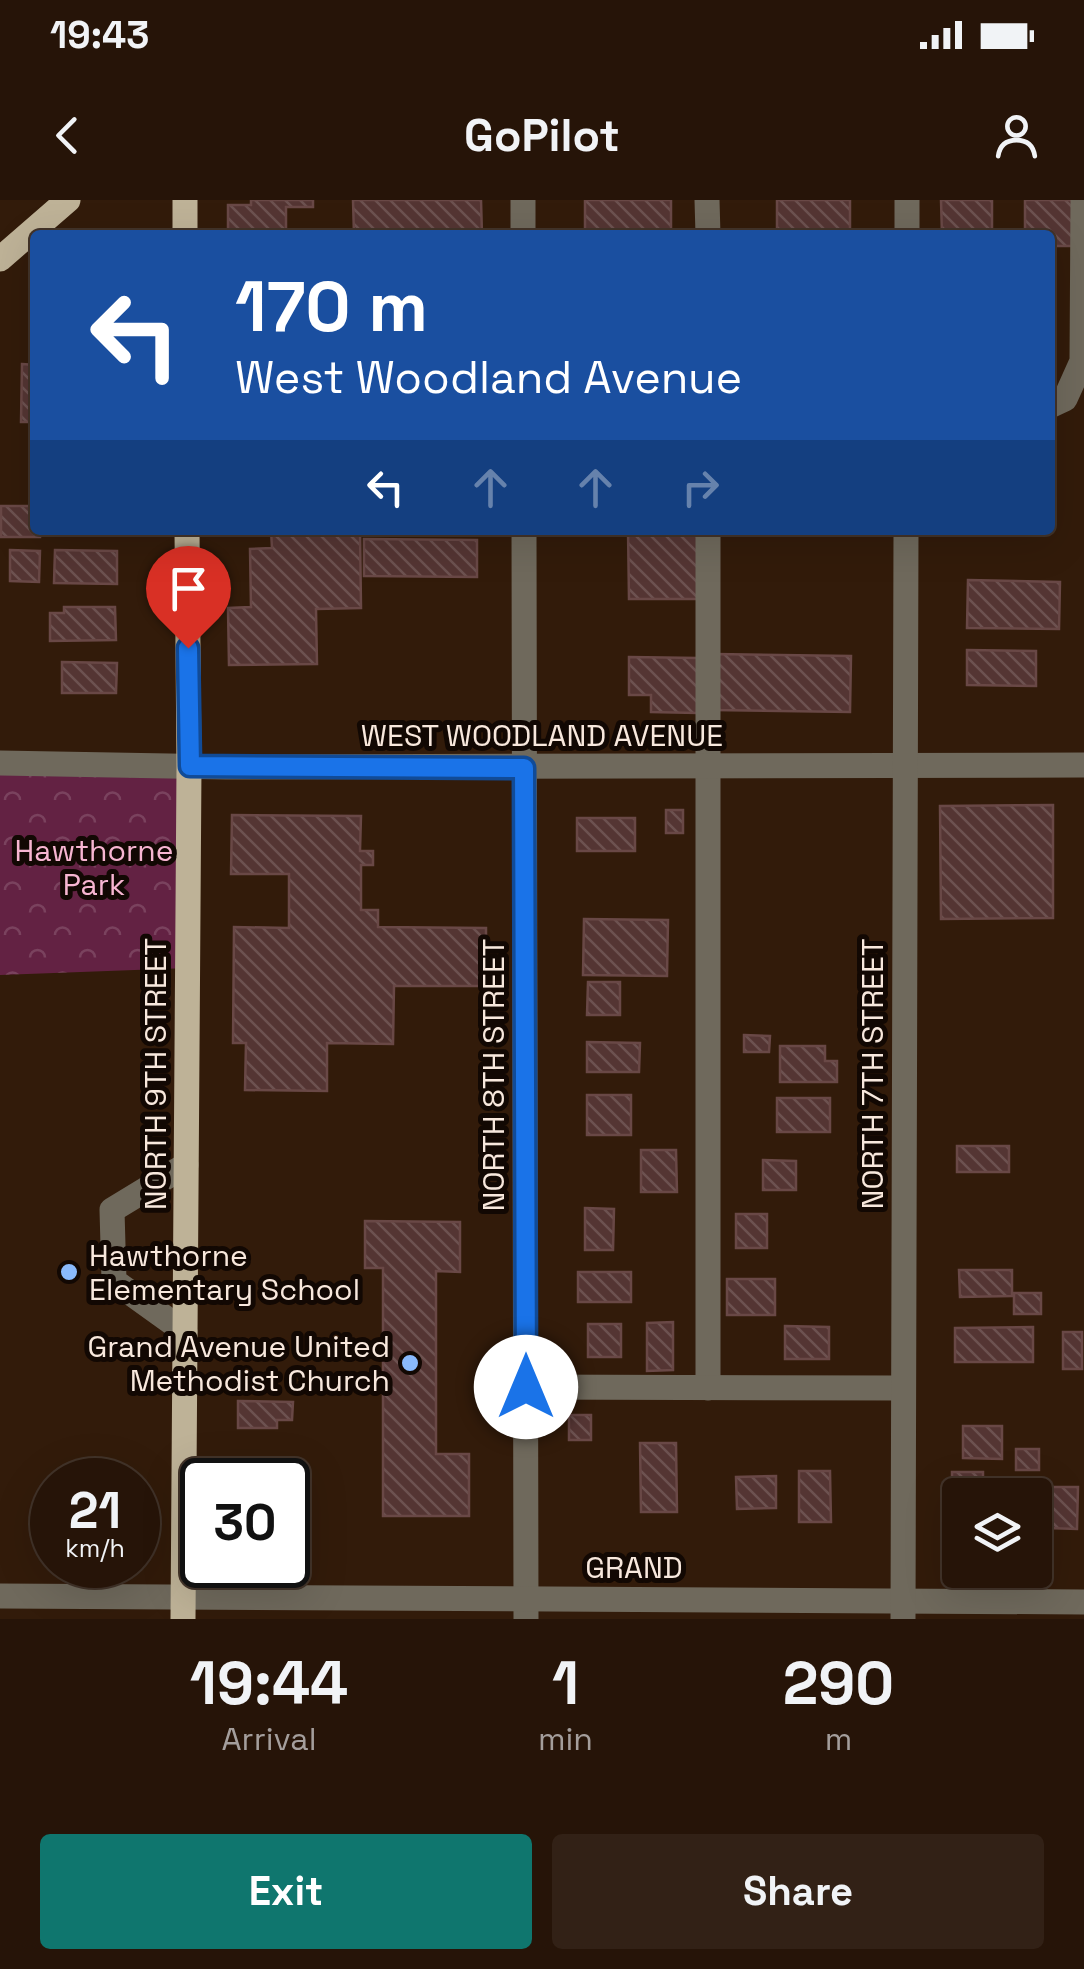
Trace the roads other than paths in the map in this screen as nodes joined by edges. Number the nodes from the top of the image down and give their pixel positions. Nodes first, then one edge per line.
1 (68, 200) edge
2 (185, 200) edge
3 (523, 200) edge
4 (708, 200) edge
5 (907, 200) edge
6 (1083, 200) edge
7 (41, 230) edge
8 (185, 230) edge
9 (523, 230) edge
10 (708, 230) edge
11 (907, 230) edge
12 (30, 243) edge
13 (0, 259) edge
14 (1055, 404) edge
15 (188, 535) edge
16 (524, 535) edge
17 (708, 535) edge
18 (906, 535) edge
19 (0, 763) edge
20 (190, 766) junction
21 (1084, 766) edge
22 (524, 768) junction
23 (707, 768) junction
24 (906, 768) junction
25 (186, 1165) junction
26 (185, 1332) junction
27 (526, 1387) junction
28 (708, 1388) junction
29 (903, 1388) junction
30 (0, 1596) edge
31 (1084, 1602) edge
32 (183, 1608) edge
33 (526, 1609) edge
34 (716, 1610) edge
35 (902, 1610) edge

1 - 7 main road
2 - 8 main road
3 - 9 street
4 - 10 street
5 - 11 street
6 - 14 street
12 - 13 main road
15 - 20 main road, NORTH 9TH STREET
16 - 22 street, NORTH 8TH STREET
17 - 23 street
18 - 24 street, NORTH 7TH STREET
19 - 20 street, WEST WOODLAND AVENUE
20 - 22 street, WEST WOODLAND AVENUE
20 - 25 main road, NORTH 9TH STREET
21 - 24 street, WEST WOODLAND AVENUE
22 - 23 street, WEST WOODLAND AVENUE
22 - 27 street, NORTH 8TH STREET
23 - 24 street, WEST WOODLAND AVENUE
23 - 28 street
24 - 29 street, NORTH 7TH STREET
25 - 26 main road, NORTH 9TH STREET
25 - 26 street
26 - 32 main road, NORTH 9TH STREET
27 - 28 street
27 - 33 street, NORTH 8TH STREET
28 - 29 street
29 - 35 street, NORTH 7TH STREET
30 - 32 street, GRAND
31 - 35 street, GRAND
32 - 33 street, GRAND
33 - 34 street, GRAND
34 - 35 street, GRAND

